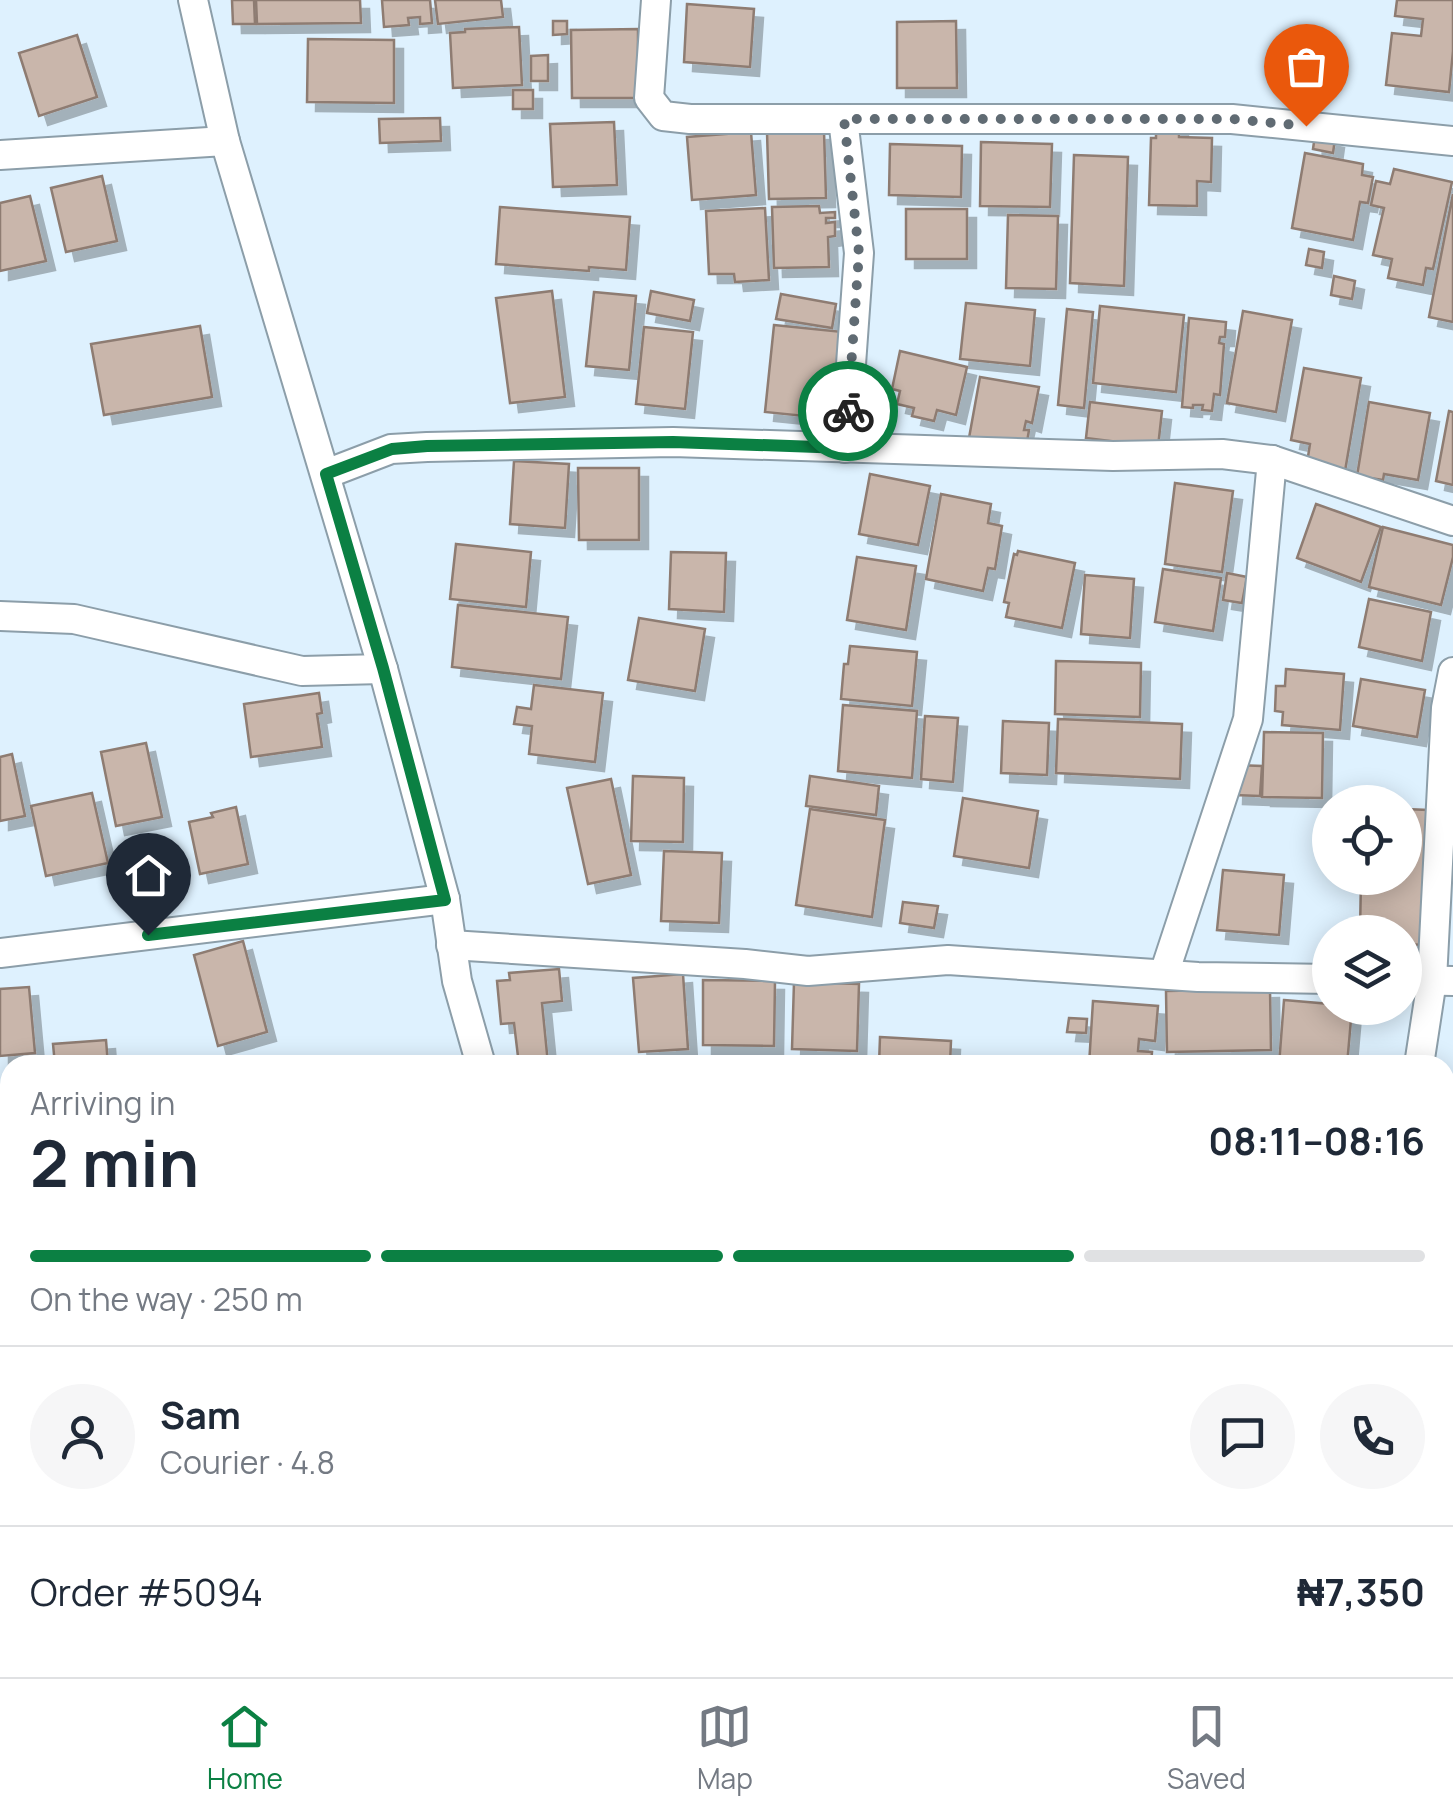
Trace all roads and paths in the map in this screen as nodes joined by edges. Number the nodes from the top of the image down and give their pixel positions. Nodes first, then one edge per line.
1 (193, 0) edge
2 (656, 0) edge
3 (844, 119) junction
4 (225, 141) junction
5 (1453, 141) edge
6 (0, 155) edge
7 (845, 448) junction
8 (1272, 460) junction
9 (326, 474) junction
10 (1453, 521) edge
11 (0, 616) edge
12 (383, 668) junction
13 (1453, 672) edge
14 (445, 900) junction
15 (451, 944) junction
16 (0, 952) edge
17 (1164, 974) junction
18 (1312, 979) edge
19 (1430, 981) edge
20 (478, 1055) edge
21 (1420, 1055) edge

1 - 4 street
2 - 3 street
3 - 5 street
3 - 7 street
4 - 6 street
4 - 9 street
7 - 8 street
7 - 9 street
8 - 10 street
8 - 17 street
9 - 12 street
11 - 12 street
12 - 14 street
13 - 19 street
14 - 15 street
14 - 16 street
15 - 17 street
15 - 20 street
17 - 18 street
19 - 21 street

